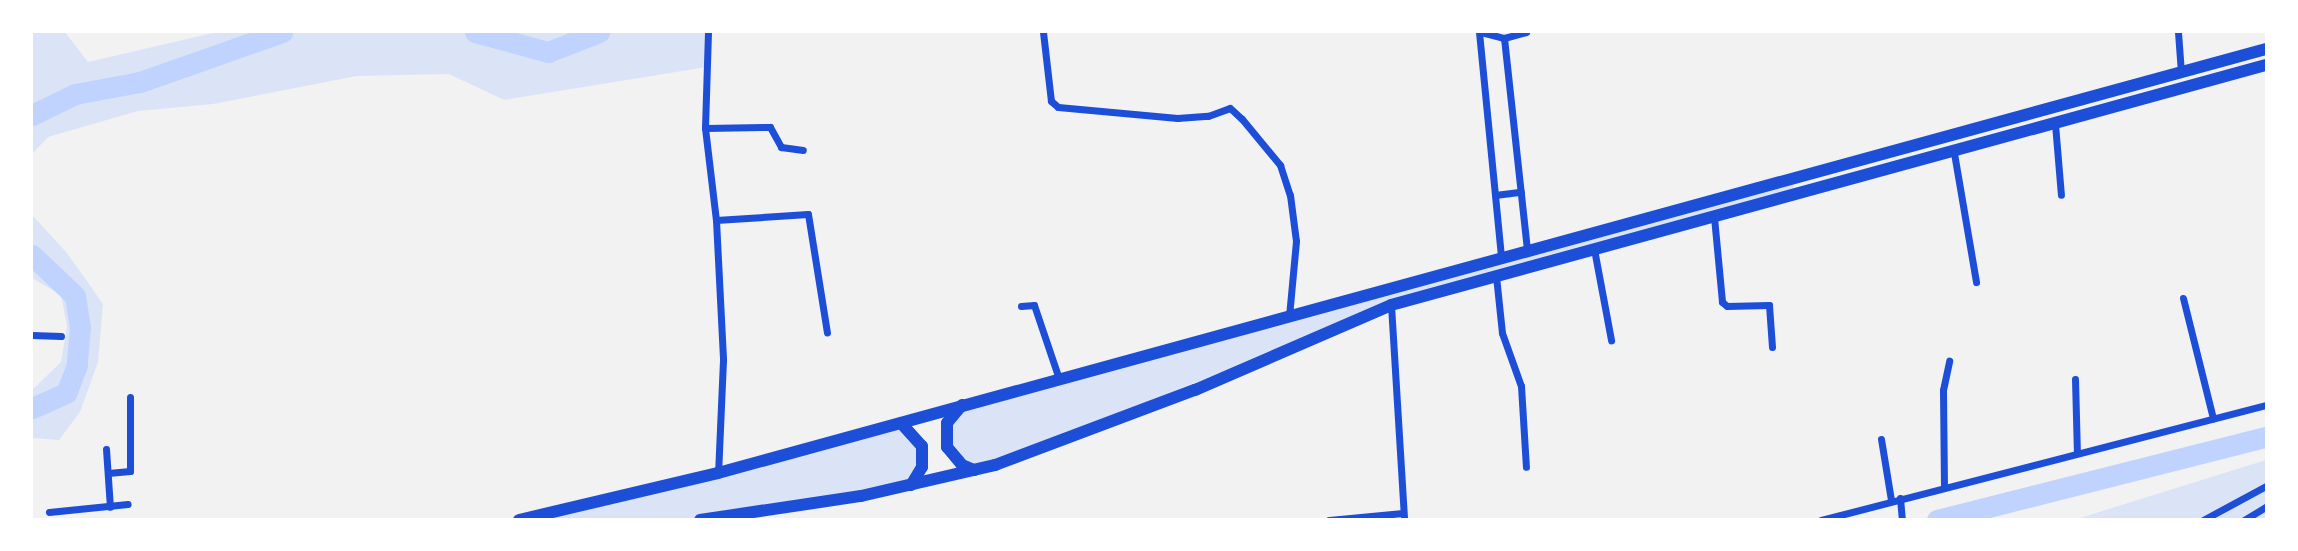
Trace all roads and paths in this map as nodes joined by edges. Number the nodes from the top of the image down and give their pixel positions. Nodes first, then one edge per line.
1 (708, 32) edge
2 (1043, 32) edge
3 (1480, 32) edge
4 (1526, 32) edge
5 (2178, 32) edge
6 (1504, 38) junction
7 (2266, 49) edge
8 (2266, 65) edge
9 (2181, 73) junction
10 (2055, 124) junction
11 (705, 128) junction
12 (803, 150) dead end
13 (1954, 153) junction
14 (1792, 181) junction
15 (1521, 192) junction
16 (1495, 195) junction
17 (1795, 195) junction
18 (2061, 195) dead end
19 (1714, 217) junction
20 (716, 220) junction
21 (1594, 249) junction
22 (1527, 251) junction
23 (1501, 257) junction
24 (1496, 275) junction
25 (1976, 282) dead end
26 (2183, 298) dead end
27 (1391, 305) junction
28 (1021, 306) dead end
29 (1289, 316) junction
30 (827, 332) dead end
31 (32, 335) edge
32 (61, 336) dead end
33 (1611, 340) dead end
34 (1772, 347) dead end
35 (1950, 361) dead end
36 (1059, 379) junction
37 (2075, 379) dead end
38 (131, 397) dead end
39 (962, 404) junction
40 (2266, 405) edge
41 (2213, 418) junction
42 (901, 423) junction
43 (1881, 439) dead end
44 (106, 449) dead end
45 (2077, 453) junction
46 (1526, 467) dead end
47 (974, 470) junction
48 (108, 473) junction
49 (718, 473) junction
50 (911, 485) junction
51 (2266, 486) edge
52 (1944, 487) junction
53 (1900, 498) junction
54 (1891, 500) junction
55 (128, 504) dead end
56 (110, 507) junction
57 (2266, 508) edge
58 (80, 511) junction
59 (48, 512) dead end
60 (1404, 517) edge
61 (724, 518) edge
62 (1902, 519) edge
63 (80, 520) edge
64 (519, 520) edge
65 (700, 520) edge
66 (1329, 520) edge
67 (1821, 520) edge
68 (2203, 520) edge
69 (2244, 520) edge

1 - 11 street
2 - 29 street
3 - 6 street
3 - 16 street
4 - 6 street
5 - 9 street
6 - 15 street
7 - 9 highway
8 - 10 highway
9 - 14 highway
10 - 13 highway
10 - 18 street
11 - 12 street
11 - 20 street
13 - 17 highway
13 - 25 street
14 - 17 highway
14 - 22 highway
15 - 16 street
15 - 22 street
16 - 23 street
17 - 19 highway
19 - 21 highway
19 - 34 street
20 - 30 street
20 - 49 street
21 - 24 highway
21 - 33 street
22 - 23 highway
23 - 29 highway
24 - 27 highway
24 - 46 street
26 - 41 street
27 - 47 highway
27 - 60 street
28 - 36 street
29 - 36 highway
31 - 32 street
35 - 52 street
36 - 39 highway
37 - 45 street
38 - 48 street
39 - 42 highway
39 - 47 highway
40 - 41 street
41 - 45 street
42 - 49 highway
42 - 50 highway
43 - 54 street
44 - 48 street
45 - 52 street
47 - 50 highway
48 - 56 street
49 - 64 highway
50 - 61 highway
51 - 68 street
52 - 53 street
53 - 54 street
53 - 62 street
54 - 67 street
55 - 56 street
56 - 58 street
57 - 69 street
58 - 59 street
58 - 63 street
60 - 66 street
61 - 65 highway

